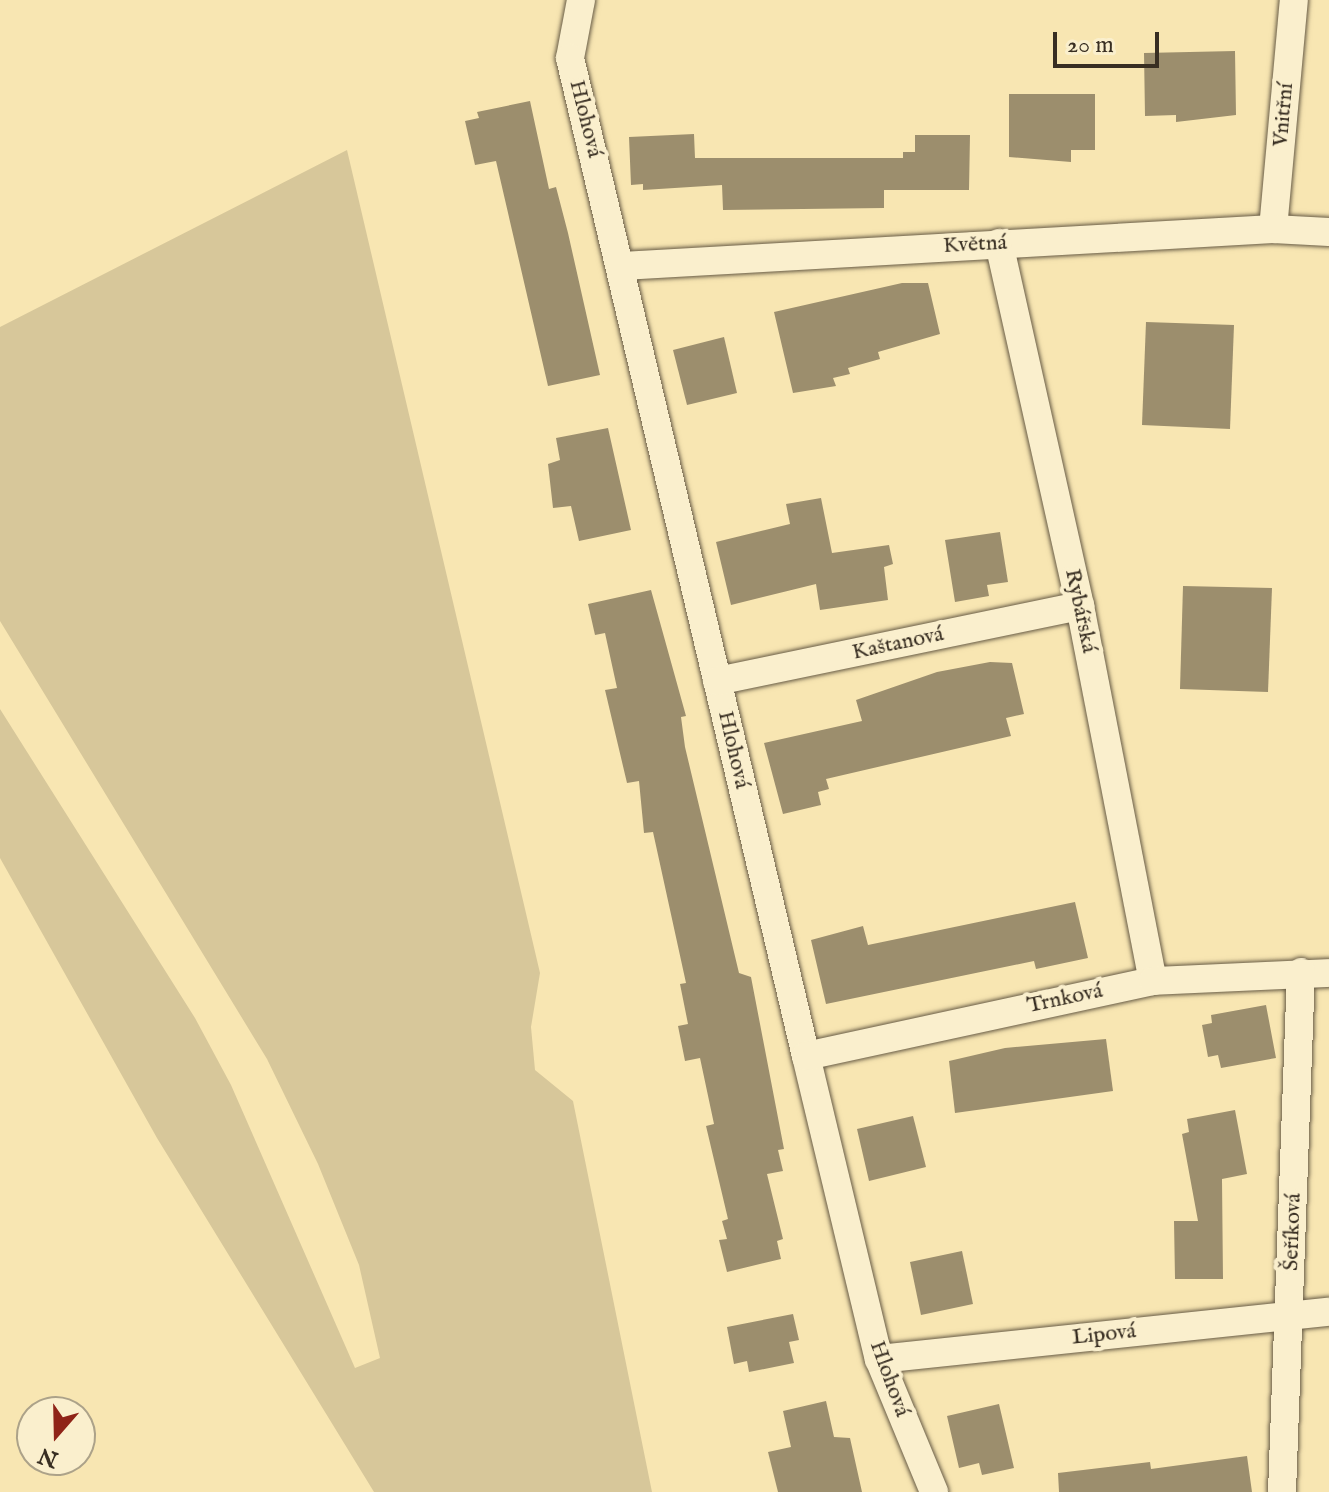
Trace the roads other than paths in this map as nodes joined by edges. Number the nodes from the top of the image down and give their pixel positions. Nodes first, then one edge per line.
1 (581, 0) edge
2 (1294, 0) edge
3 (1273, 229) junction
4 (1329, 232) edge
5 (999, 243) junction
6 (622, 266) junction
7 (1080, 606) junction
8 (717, 681) junction
9 (1301, 972) junction
10 (1329, 973) edge
11 (1153, 981) junction
12 (806, 1056) junction
13 (1329, 1312) edge
14 (1291, 1314) junction
15 (879, 1359) junction
16 (934, 1492) edge
17 (1282, 1492) edge

1 - 6 street, Hlohová
2 - 3 street, Vnitřní
3 - 4 street, Květná
3 - 5 street, Květná
5 - 6 street, Květná
5 - 7 street, Rybářská
6 - 8 street, Hlohová
7 - 8 street, Kaštanová
7 - 11 street, Rybářská
8 - 12 street, Hlohová
9 - 10 street, Trnková
9 - 11 street, Trnková
9 - 14 street, Šeříková
11 - 12 street, Trnková
12 - 15 street, Hlohová
13 - 14 street, Lipová
14 - 15 street, Lipová
14 - 17 street, Šeříková
15 - 16 street, Hlohová

